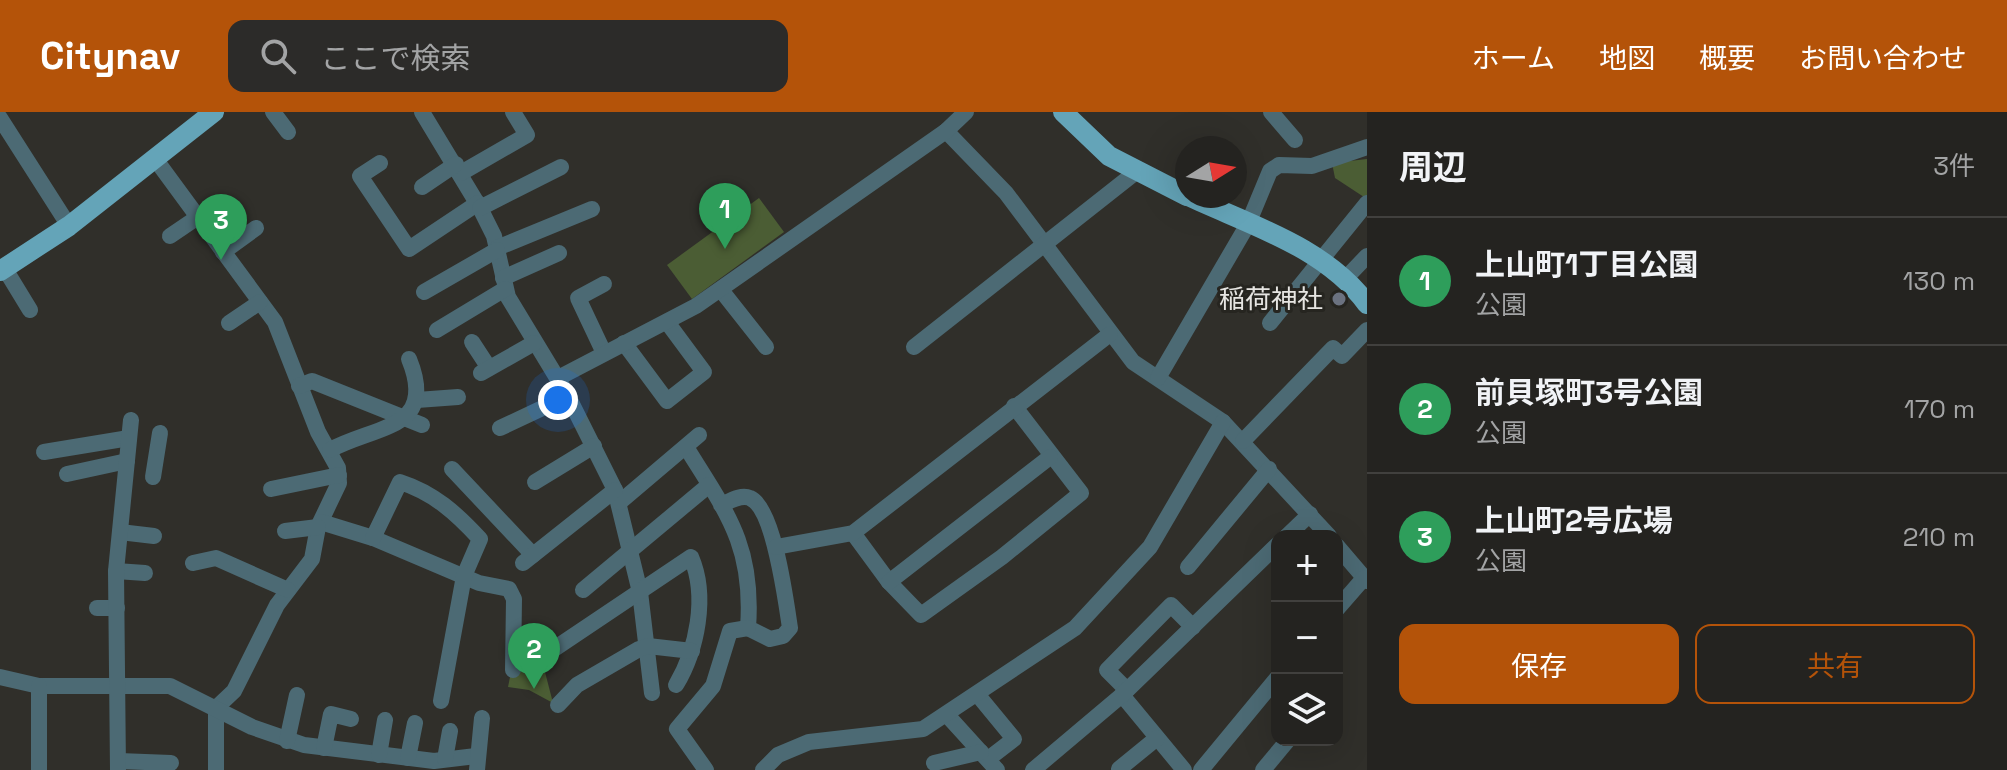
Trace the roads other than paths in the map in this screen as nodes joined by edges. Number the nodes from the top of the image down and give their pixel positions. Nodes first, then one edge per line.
1 (214, 112) edge
2 (273, 112) edge
3 (422, 112) edge
4 (513, 112) edge
5 (966, 112) edge
6 (1063, 112) edge
7 (1271, 112) edge
8 (0, 118) edge
9 (946, 131) junction
10 (288, 132) dead end
11 (1295, 140) dead end
12 (1367, 147) edge
13 (156, 160) junction
14 (380, 163) dead end
15 (561, 167) dead end
16 (458, 169) junction
17 (1136, 172) junction
18 (422, 187) dead end
19 (1175, 190) edge
20 (1367, 203) edge
21 (479, 206) junction
22 (1223, 208) edge
23 (592, 209) dead end
24 (198, 217) junction
25 (69, 226) junction
26 (1253, 226) junction
27 (256, 228) dead end
28 (170, 236) dead end
29 (1045, 244) junction
30 (497, 249) junction
31 (223, 252) junction
32 (559, 253) dead end
33 (1367, 256) edge
34 (1321, 260) junction
35 (2, 267) edge
36 (1345, 279) junction
37 (504, 283) junction
38 (604, 284) dead end
39 (721, 290) junction
40 (424, 292) dead end
41 (260, 302) junction
42 (1367, 304) edge
43 (30, 310) dead end
44 (667, 322) junction
45 (229, 323) dead end
46 (1270, 323) dead end
47 (437, 330) dead end
48 (1367, 330) edge
49 (1110, 334) junction
50 (472, 342) dead end
51 (534, 343) junction
52 (624, 343) junction
53 (766, 347) dead end
54 (914, 347) dead end
55 (604, 353) junction
56 (409, 359) dead end
57 (558, 378) junction
58 (1158, 378) junction
59 (299, 386) junction
60 (568, 396) junction
61 (458, 397) dead end
62 (417, 400) junction
63 (1014, 406) junction
64 (131, 420) dead end
65 (404, 420) junction
66 (1223, 422) junction
67 (422, 425) dead end
68 (500, 428) dead end
69 (160, 433) dead end
70 (699, 435) dead end
71 (1243, 441) junction
72 (594, 446) junction
73 (686, 447) junction
74 (330, 450) junction
75 (128, 451) junction
76 (44, 452) dead end
77 (156, 456) junction
78 (1050, 457) junction
79 (452, 469) dead end
80 (1269, 469) junction
81 (67, 474) dead end
82 (339, 475) junction
83 (153, 477) dead end
84 (535, 482) dead end
85 (709, 485) junction
86 (271, 489) dead end
87 (617, 496) junction
88 (721, 505) junction
89 (1310, 514) junction
90 (320, 524) junction
91 (1293, 530) edge
92 (1324, 530) edge
93 (285, 531) dead end
94 (120, 532) junction
95 (853, 533) junction
96 (154, 536) dead end
97 (373, 538) junction
98 (776, 547) junction
99 (632, 549) junction
100 (1271, 551) edge
101 (1343, 553) edge
102 (193, 563) dead end
103 (523, 563) junction
104 (1188, 567) dead end
105 (116, 571) junction
106 (145, 573) dead end
107 (464, 576) junction
108 (1366, 580) edge
109 (889, 582) junction
110 (509, 589) junction
111 (288, 590) junction
112 (583, 590) dead end
113 (640, 592) junction
114 (1343, 603) edge
115 (97, 608) dead end
116 (117, 608) junction
117 (1193, 627) junction
118 (748, 628) junction
119 (648, 646) junction
120 (551, 651) dead end
121 (692, 651) junction
122 (513, 670) dead end
123 (0, 677) edge
124 (676, 685) dead end
125 (1271, 685) edge
126 (39, 686) junction
127 (119, 687) junction
128 (1125, 692) junction
129 (652, 693) dead end
130 (977, 694) junction
131 (297, 695) dead end
132 (441, 701) dead end
133 (558, 705) dead end
134 (216, 708) junction
135 (947, 715) junction
136 (482, 718) dead end
137 (351, 719) dead end
138 (385, 720) dead end
139 (415, 723) dead end
140 (450, 731) dead end
141 (1157, 738) junction
142 (287, 741) junction
143 (1283, 746) edge
144 (324, 748) junction
145 (379, 755) junction
146 (408, 758) junction
147 (445, 759) junction
148 (989, 761) edge
149 (171, 763) dead end
150 (476, 763) edge
151 (934, 763) dead end
152 (119, 765) edge
153 (425, 765) edge
154 (1176, 767) edge
155 (1119, 769) edge
156 (39, 770) edge
157 (216, 770) edge
158 (706, 770) edge
159 (763, 770) edge
160 (1033, 770) edge
161 (1201, 770) edge
162 (1263, 770) edge

1 - 13 main road
2 - 10 street
3 - 16 street
4 - 16 street
5 - 9 street
6 - 17 main road
7 - 11 street
8 - 25 street
9 - 29 street
9 - 39 street
12 - 26 street
13 - 24 street
13 - 25 main road
14 - 21 street
15 - 21 street
16 - 18 street
16 - 21 street
17 - 19 main road
17 - 29 street
20 - 34 street
21 - 30 street
22 - 26 main road
23 - 30 street
24 - 28 street
24 - 31 street
25 - 35 main road
26 - 34 main road
26 - 58 street
27 - 31 street
29 - 49 street
29 - 54 street
30 - 37 street
30 - 40 street
31 - 41 street
32 - 37 street
33 - 36 street
34 - 36 main road
34 - 46 street
35 - 43 street
36 - 42 main road
37 - 47 street
37 - 51 street
38 - 55 street
39 - 44 street
39 - 53 street
41 - 45 street
41 - 59 street
44 - 52 street
44 - 52 street
48 - 71 street
49 - 58 street
49 - 63 street
50 - 51 street
51 - 57 street
52 - 55 street
55 - 57 street
56 - 62 street
57 - 60 street
58 - 66 street
59 - 65 street
59 - 74 street
60 - 68 street
60 - 72 street
61 - 62 street
62 - 65 street
63 - 78 street
63 - 95 street
64 - 75 street
65 - 67 street
65 - 74 street
66 - 71 street
66 - 130 street
69 - 77 street
70 - 73 street
71 - 80 street
72 - 84 street
72 - 87 street
73 - 85 street
73 - 87 street
74 - 82 street
75 - 76 street
75 - 77 street
75 - 81 street
75 - 94 street
77 - 83 street
78 - 109 street
78 - 109 street
79 - 103 street
80 - 89 street
80 - 104 street
82 - 86 street
82 - 90 street
85 - 88 street
85 - 99 street
87 - 99 street
87 - 103 street
88 - 98 street
88 - 118 street
89 - 91 street
89 - 92 street
90 - 93 street
90 - 97 street
90 - 111 street
94 - 96 street
94 - 105 street
95 - 98 street
95 - 109 street
97 - 107 street
97 - 107 street
98 - 118 street
99 - 112 street
99 - 113 street
100 - 117 street
101 - 108 street
102 - 111 street
103 - 110 street
105 - 106 street
105 - 116 street
107 - 110 street
107 - 132 street
108 - 114 street
110 - 122 street
111 - 134 street
113 - 119 street
113 - 120 street
113 - 121 street
115 - 116 street
116 - 127 street
117 - 128 street
117 - 128 street
118 - 158 street
119 - 121 street
119 - 129 street
119 - 133 street
121 - 124 street
123 - 126 street
125 - 161 street
126 - 127 street
126 - 156 street
127 - 134 street
127 - 152 street
128 - 141 street
128 - 160 street
130 - 135 street
130 - 148 street
131 - 142 street
134 - 142 street
134 - 157 street
135 - 148 street
135 - 159 street
136 - 150 street
137 - 144 street
138 - 145 street
139 - 146 street
140 - 147 street
141 - 154 street
141 - 155 street
142 - 144 street
143 - 162 street
144 - 145 street
145 - 146 street
146 - 153 street
147 - 150 street
147 - 153 street
148 - 151 street
149 - 152 street

